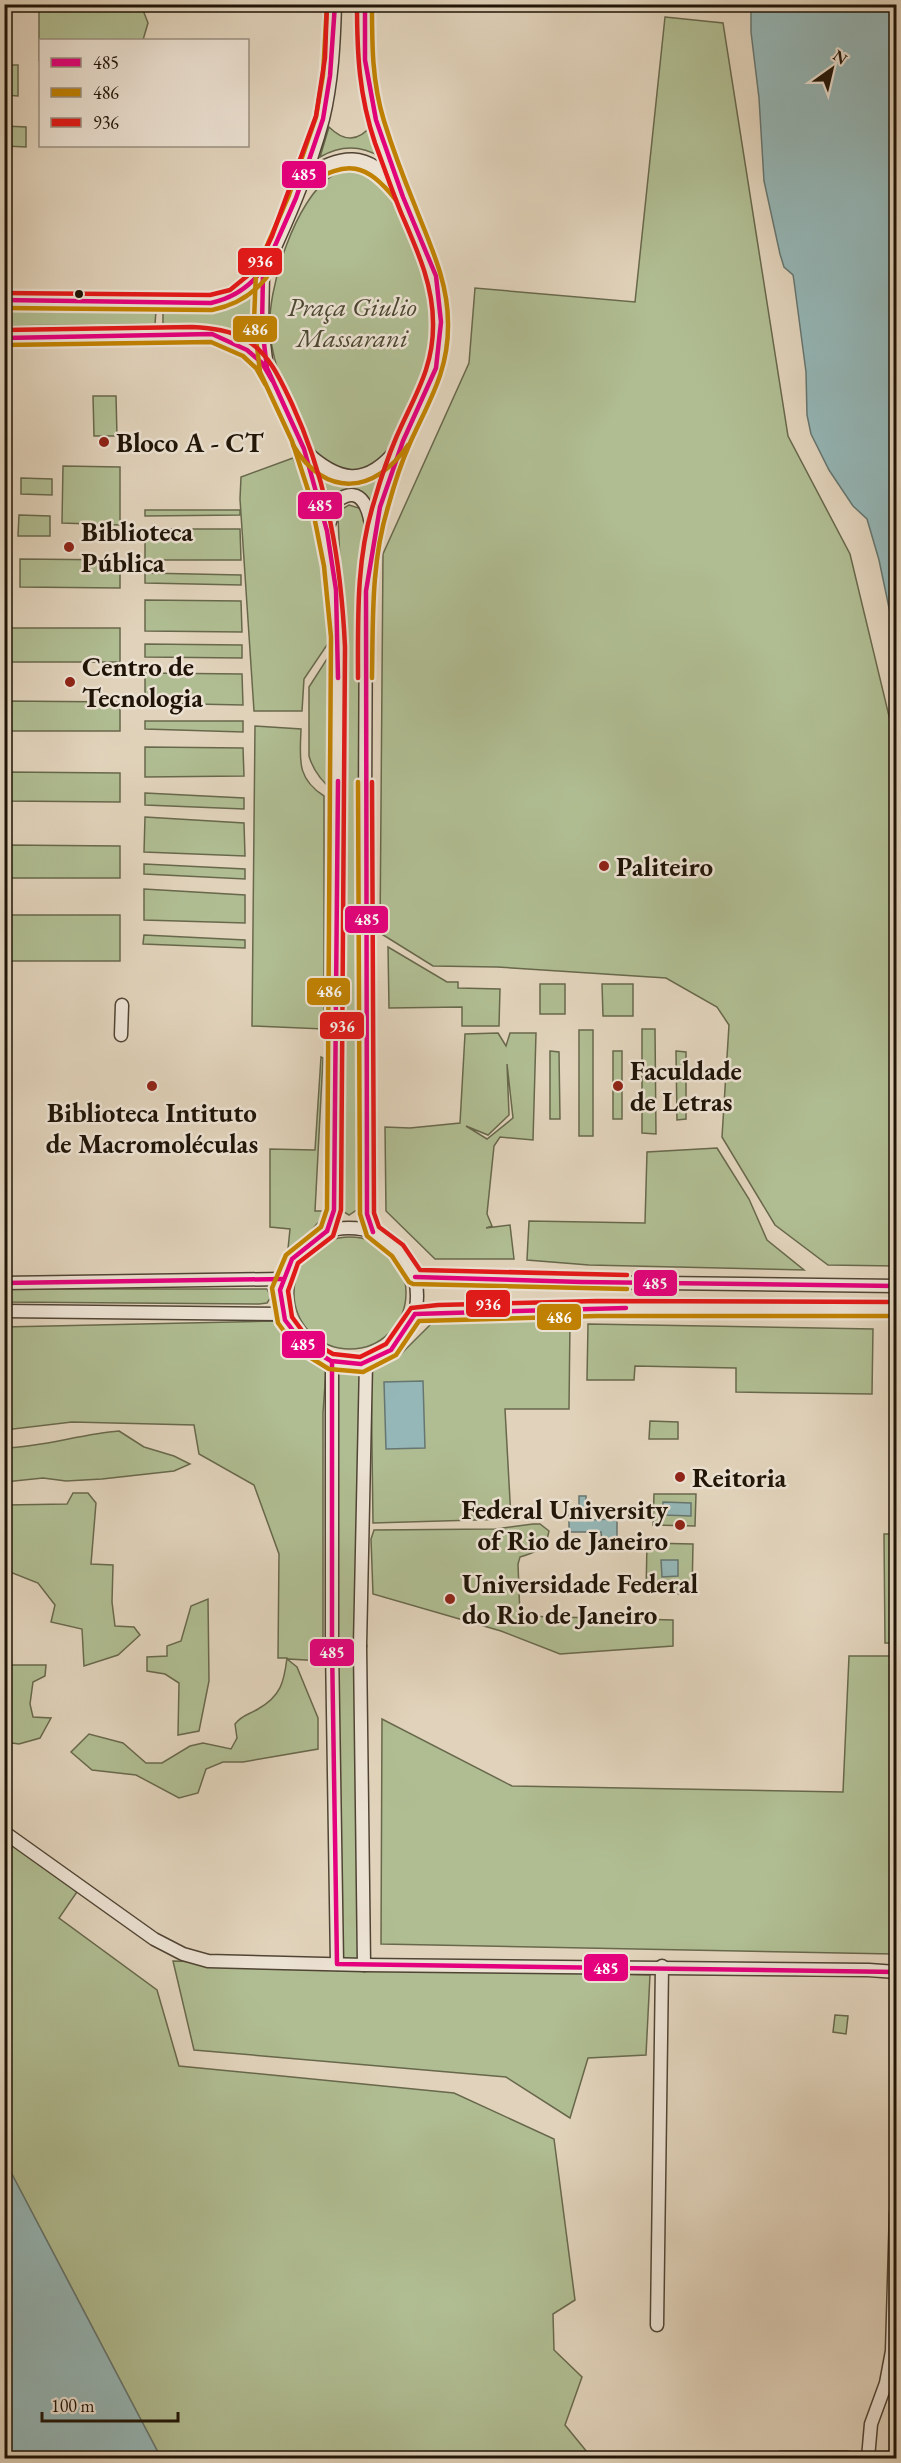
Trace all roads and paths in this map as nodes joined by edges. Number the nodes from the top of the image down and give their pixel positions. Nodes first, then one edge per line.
1 (335, 4) edge
2 (365, 4) edge
3 (303, 178) junction
4 (403, 197) junction
5 (263, 273) junction
6 (4, 300) edge
7 (4, 338) edge
8 (267, 368) junction
9 (403, 441) junction
10 (304, 449) junction
11 (327, 531) junction
12 (373, 539) junction
13 (122, 1005) dead end
14 (121, 1035) dead end
15 (327, 1231) junction
16 (373, 1232) junction
17 (414, 1277) junction
18 (282, 1279) junction
19 (4, 1283) edge
20 (897, 1286) edge
21 (897, 1309) edge
22 (4, 1311) edge
23 (283, 1314) junction
24 (415, 1314) junction
25 (332, 1362) junction
26 (366, 1362) junction
27 (332, 1646) junction
28 (360, 1646) junction
29 (4, 1832) edge
30 (337, 1964) junction
31 (364, 1965) junction
32 (662, 1966) junction
33 (897, 1972) edge
34 (897, 2212) edge
35 (657, 2325) dead end
36 (868, 2458) edge

1 - 3 street
2 - 4 street
3 - 4 street
3 - 5 street
4 - 9 street
5 - 6 street
5 - 8 street
7 - 8 street
8 - 10 street
9 - 10 street
9 - 12 street
10 - 11 street
11 - 12 street
11 - 15 street
12 - 16 street
13 - 14 street
15 - 16 street
15 - 18 street
16 - 17 street
17 - 20 street
17 - 24 street
18 - 19 street
18 - 23 street
21 - 24 street
22 - 23 street
23 - 25 street
24 - 26 street
25 - 26 street
25 - 27 street
26 - 28 street
27 - 28 street
27 - 30 street
28 - 31 street
29 - 30 street
30 - 31 street
31 - 32 street
32 - 33 street
32 - 35 street
34 - 36 street

